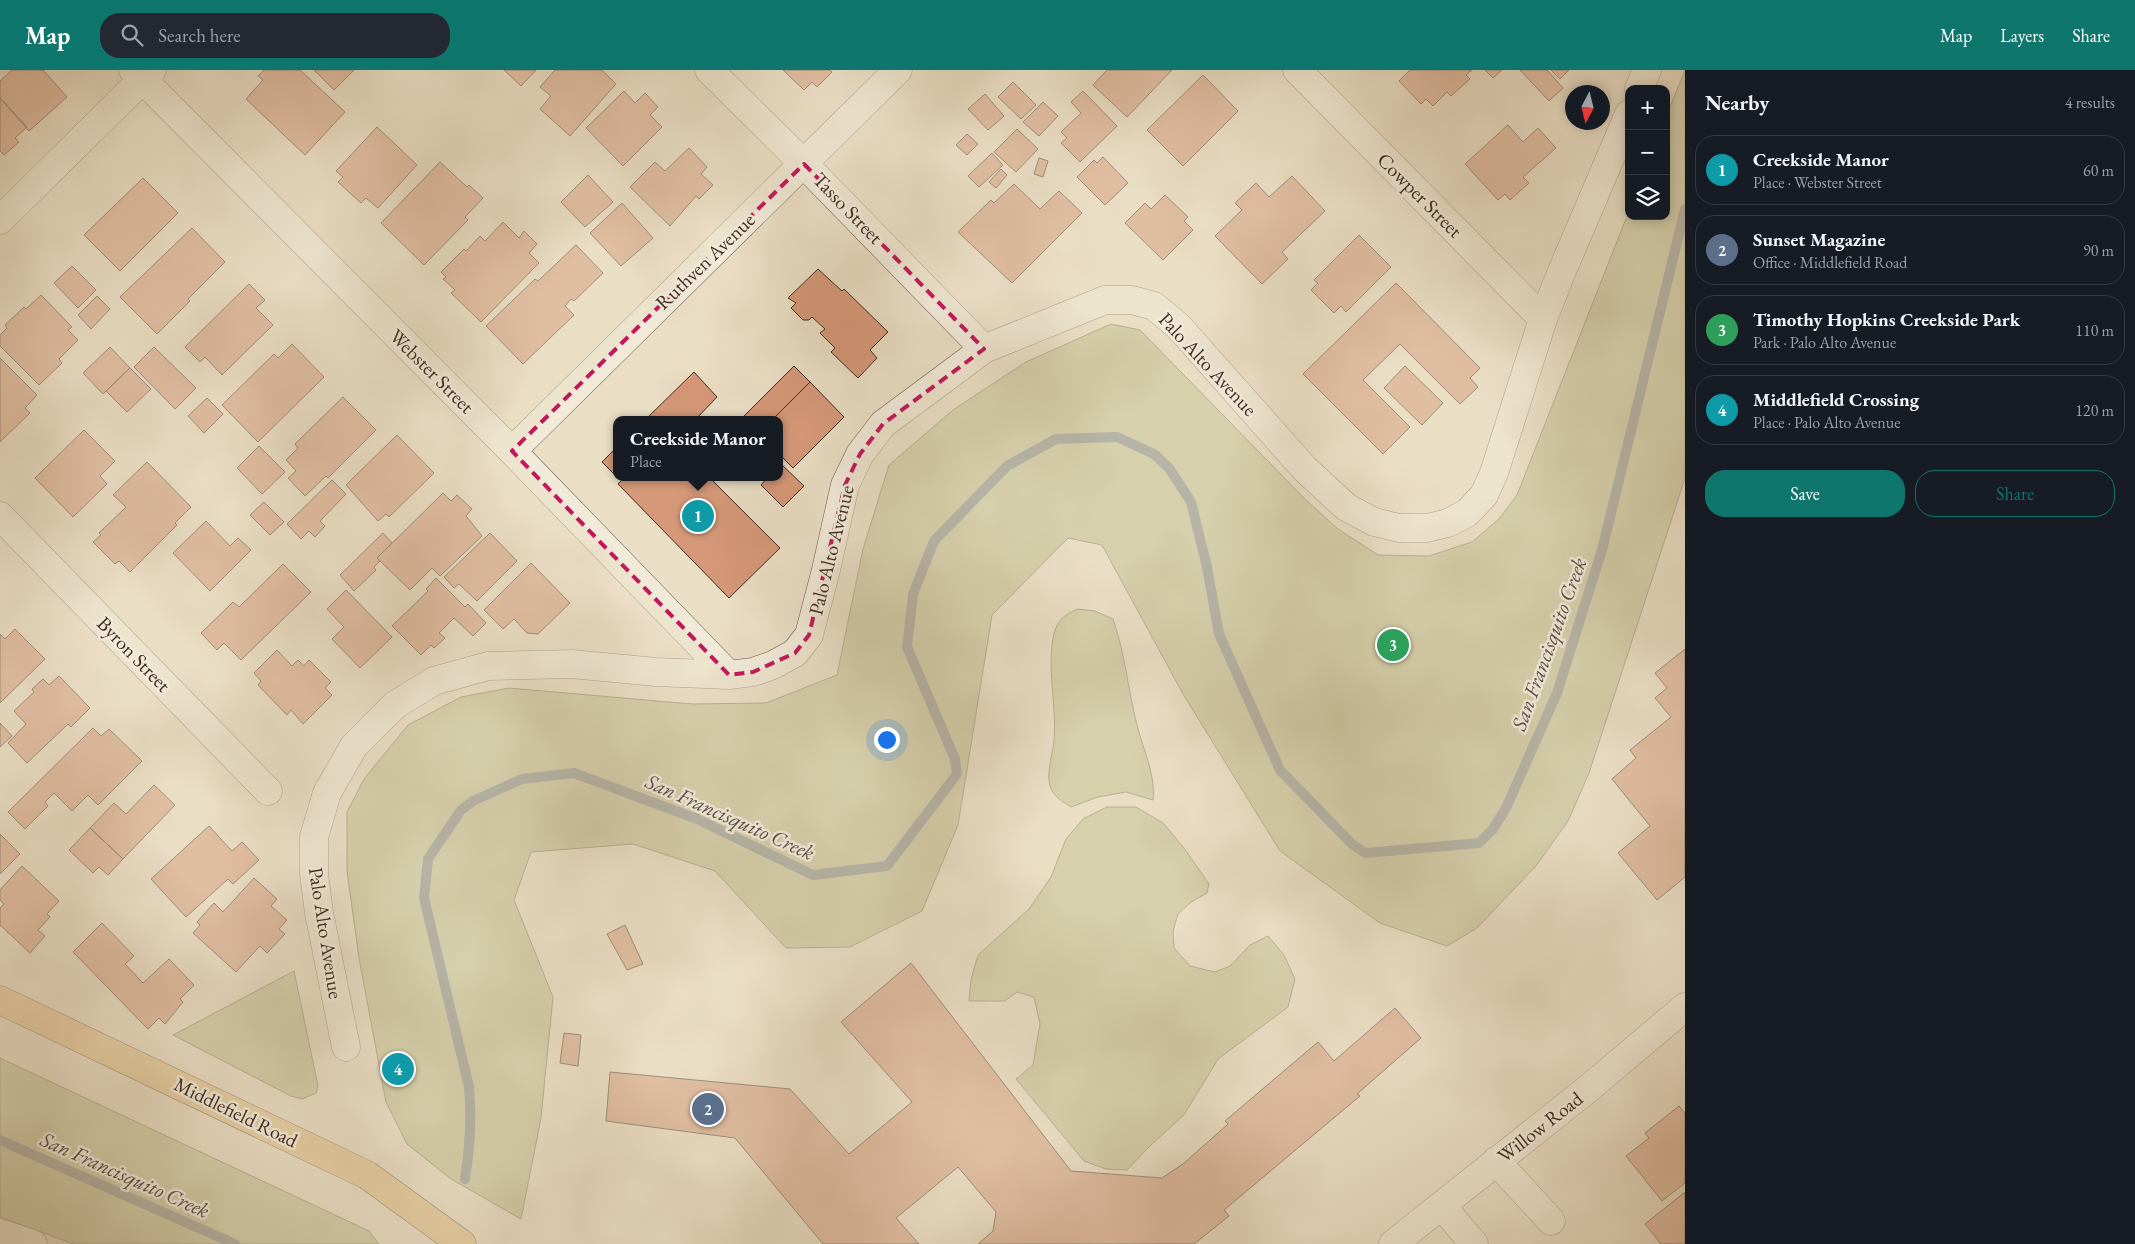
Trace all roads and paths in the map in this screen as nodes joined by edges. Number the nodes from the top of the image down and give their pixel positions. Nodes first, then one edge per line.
1 (709, 70) edge
2 (898, 70) edge
3 (1296, 70) edge
4 (1648, 70) edge
5 (143, 73) edge
6 (1642, 85) edge
7 (1625, 123) edge
8 (804, 164) junction
9 (0, 220) edge
10 (1543, 319) junction
11 (984, 349) junction
12 (512, 451) junction
13 (0, 516) edge
14 (729, 675) junction
15 (268, 791) dead end
16 (0, 1000) edge
17 (1685, 1007) edge
18 (346, 1047) dead end
19 (1496, 1161) junction
20 (1442, 1206) junction
21 (1551, 1221) dead end
22 (0, 1232) edge
23 (33, 1244) edge
24 (462, 1244) edge
25 (1393, 1244) edge
26 (1474, 1244) edge

1 - 8 street, Tasso Street
2 - 8 street, Ruthven Avenue
3 - 10 street, Cowper Street
4 - 6 street
5 - 9 street
5 - 12 street, Webster Street
7 - 10 street, Palo Alto Avenue
8 - 11 street, Tasso Street
8 - 12 street, Ruthven Avenue
10 - 11 street, Palo Alto Avenue
11 - 14 street, Palo Alto Avenue
12 - 14 street, Webster Street
13 - 15 street, Byron Street
14 - 18 street, Palo Alto Avenue
16 - 24 main road, Middlefield Road
17 - 19 street, Willow Road
19 - 20 street, Willow Road
19 - 21 street
20 - 25 street, Willow Road
20 - 26 street
22 - 23 street

